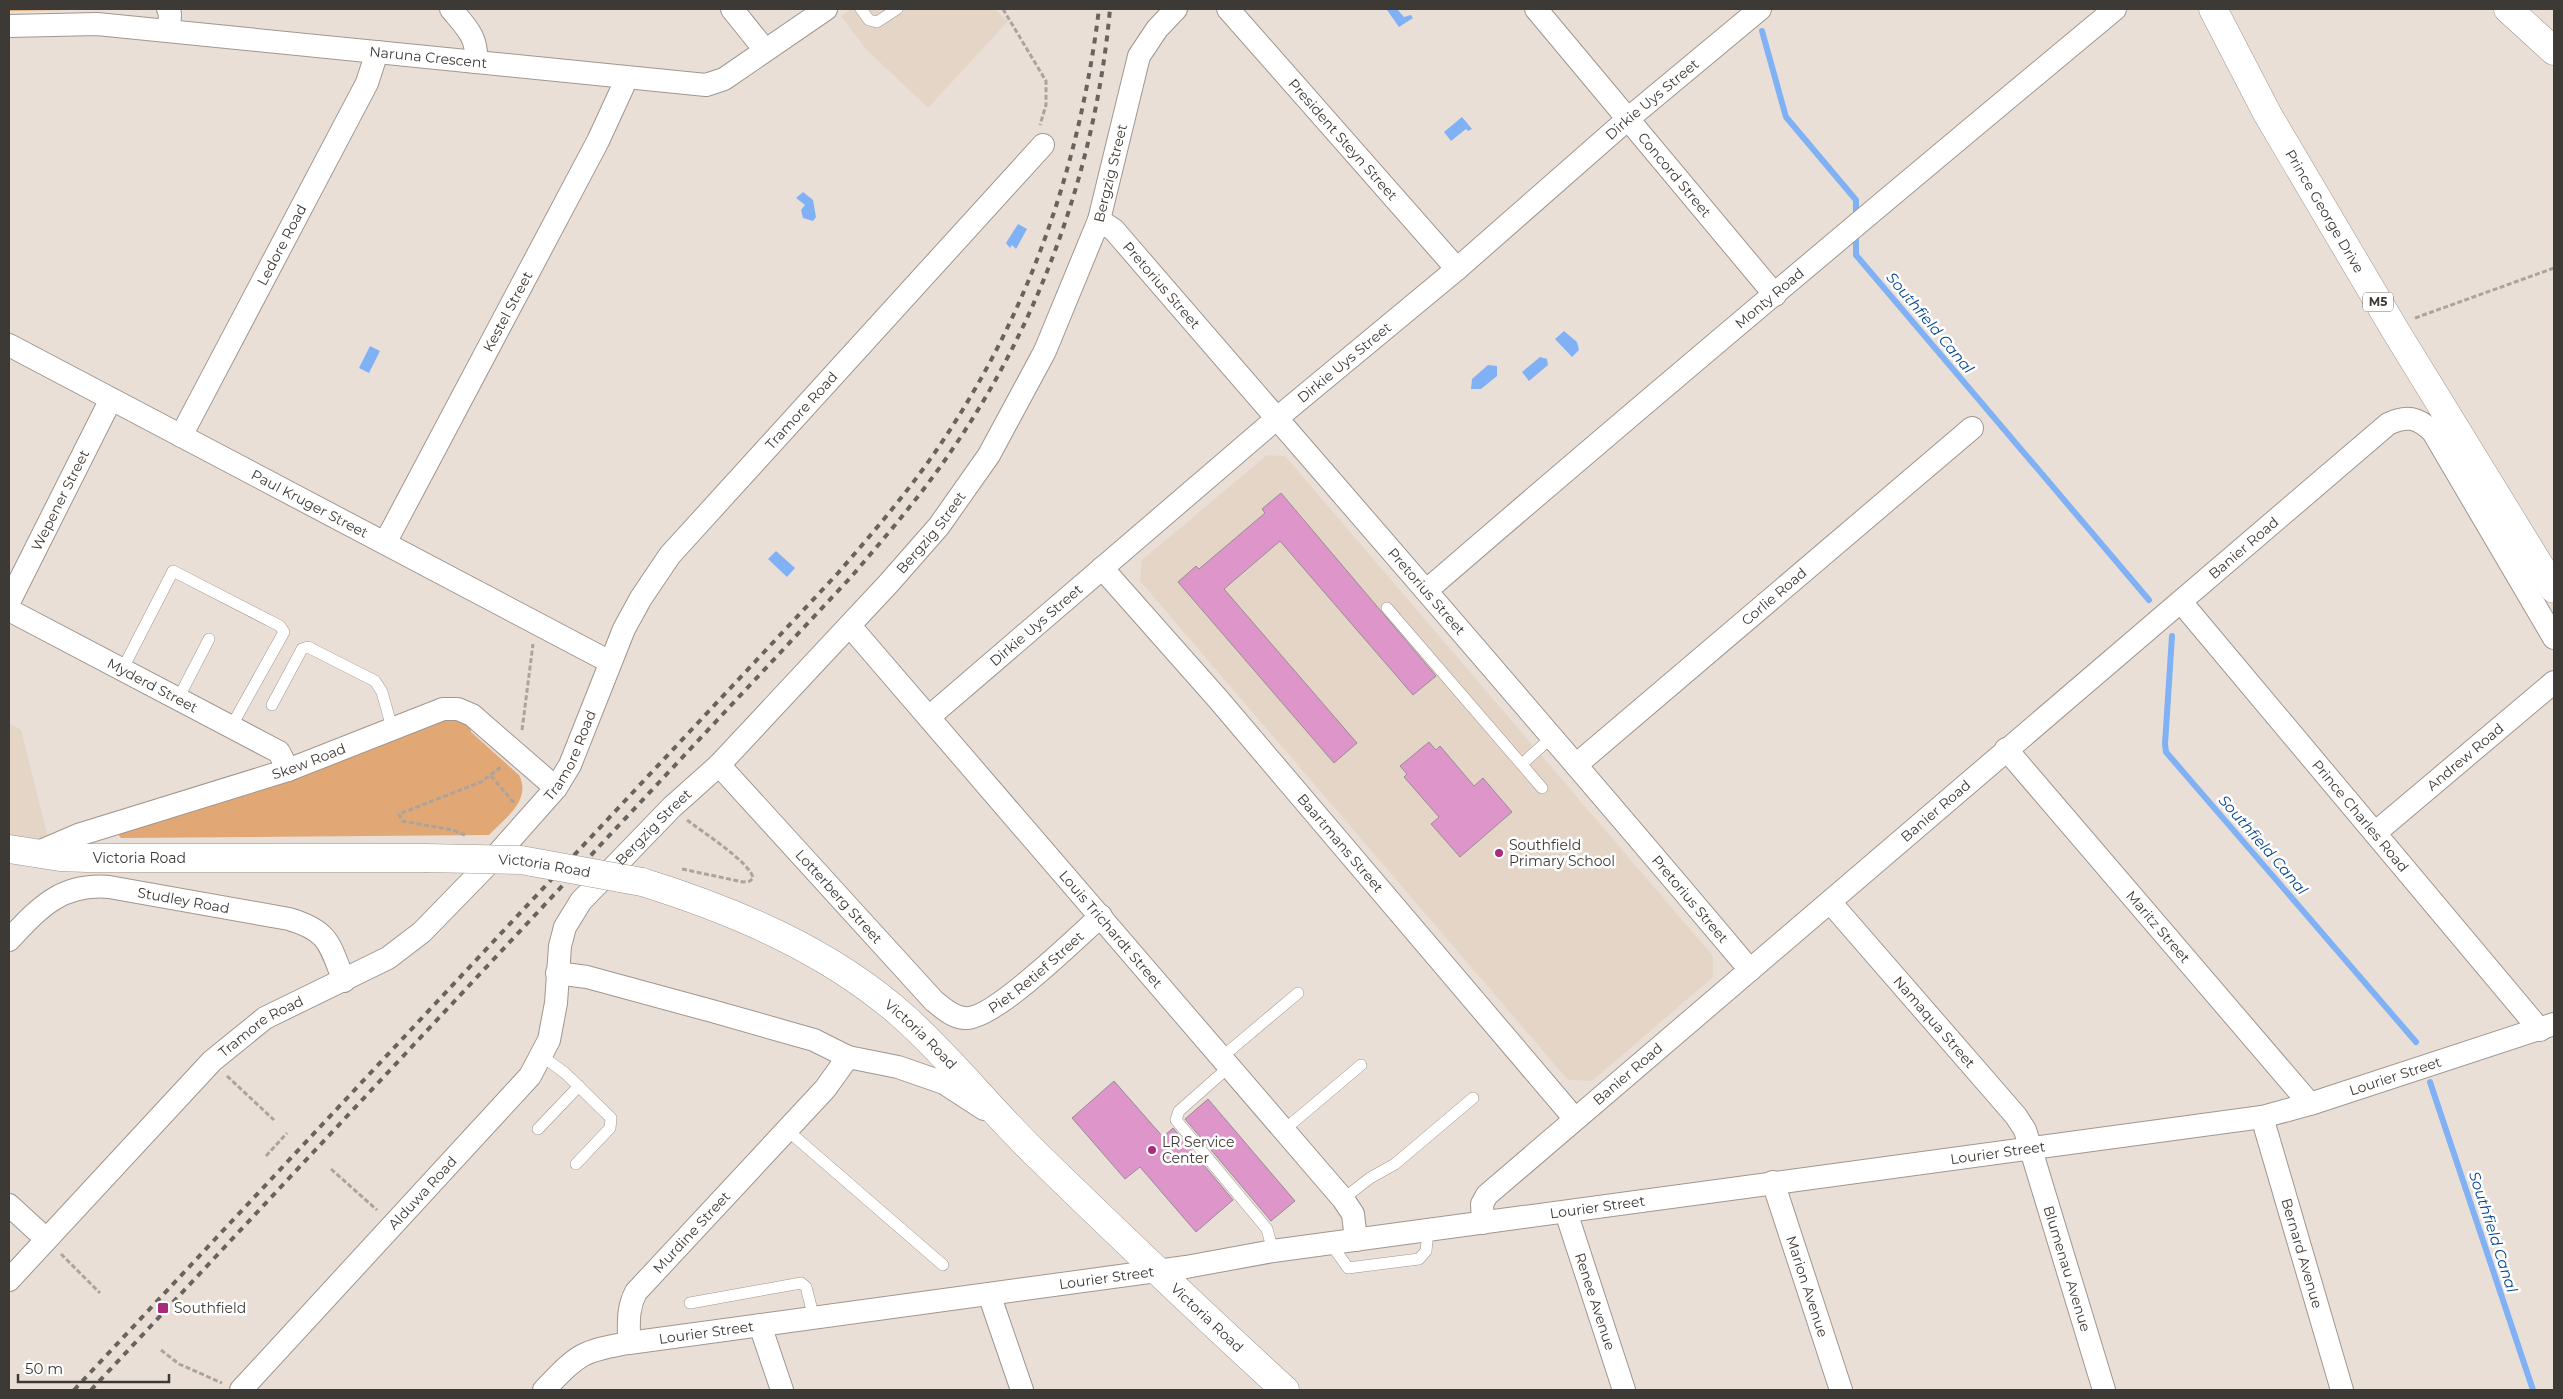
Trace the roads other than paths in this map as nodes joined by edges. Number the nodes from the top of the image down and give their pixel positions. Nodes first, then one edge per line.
1 (168, 9) edge
2 (451, 9) edge
3 (732, 9) edge
4 (826, 9) edge
5 (861, 9) edge
6 (897, 9) edge
7 (1176, 9) edge
8 (1228, 9) edge
9 (1536, 9) edge
10 (2115, 9) edge
11 (2213, 9) edge
12 (2508, 9) edge
13 (1755, 13) edge
14 (9, 26) edge
15 (169, 31) junction
16 (765, 50) junction
17 (2554, 51) edge
18 (377, 52) junction
19 (476, 62) junction
20 (627, 78) junction
21 (1629, 118) junction
22 (1040, 138) road end
23 (1099, 220) junction
24 (1457, 269) junction
25 (1776, 295) junction
26 (9, 345) edge
27 (112, 399) junction
28 (1276, 420) junction
29 (1972, 428) dead end
30 (182, 436) junction
31 (385, 544) junction
32 (1102, 568) junction
33 (2554, 589) edge
34 (1426, 590) junction
35 (9, 602) edge
36 (1387, 608) dead end
37 (9, 610) edge
38 (2169, 613) junction
39 (850, 626) junction
40 (2554, 638) edge
41 (209, 640) dead end
42 (610, 662) junction
43 (122, 670) junction
44 (2554, 682) edge
45 (178, 699) junction
46 (272, 705) dead end
47 (929, 717) junction
48 (231, 727) junction
49 (392, 728) junction
50 (1552, 737) junction
51 (2006, 749) junction
52 (1522, 764) junction
53 (719, 765) junction
54 (1576, 766) junction
55 (288, 770) junction
56 (556, 788) junction
57 (1542, 788) dead end
58 (2375, 833) junction
59 (9, 849) edge
60 (36, 854) junction
61 (1830, 902) junction
62 (1101, 916) junction
63 (9, 940) edge
64 (1750, 970) junction
65 (557, 973) junction
66 (344, 981) junction
67 (1298, 992) dead end
68 (964, 1018) joint
69 (2547, 1027) edge
70 (542, 1056) junction
71 (848, 1057) junction
72 (1226, 1062) junction
73 (1361, 1065) dead end
74 (579, 1086) junction
75 (1473, 1098) dead end
76 (2310, 1104) junction
77 (2262, 1117) junction
78 (1575, 1119) junction
79 (1001, 1120) junction
80 (538, 1129) dead end
81 (787, 1130) junction
82 (1284, 1130) junction
83 (2032, 1147) junction
84 (576, 1164) dead end
85 (1773, 1182) junction
86 (1343, 1200) junction
87 (9, 1205) edge
88 (1566, 1212) junction
89 (1483, 1223) junction
90 (1428, 1231) junction
91 (46, 1239) junction
92 (1356, 1240) junction
93 (1331, 1244) junction
94 (1273, 1251) junction
95 (943, 1265) dead end
96 (1155, 1270) junction
97 (9, 1280) edge
98 (989, 1294) junction
99 (690, 1303) dead end
100 (814, 1318) junction
101 (760, 1325) junction
102 (629, 1343) junction
103 (235, 1388) edge
104 (544, 1390) edge
105 (782, 1390) edge
106 (1022, 1390) edge
107 (1285, 1390) edge
108 (1624, 1390) edge
109 (1840, 1390) edge
110 (2104, 1390) edge
111 (2342, 1390) edge

1 - 15 street
2 - 19 street
3 - 16 street
4 - 16 street, Naruna Crescent
5 - 6 lane
7 - 23 street, Bergzig Street
8 - 24 street, President Steyn Street
9 - 21 street, Concord Street
10 - 25 street, Monty Road
11 - 33 street, Prince George Drive / M5
12 - 17 street
13 - 21 street, Dirkie Uys Street
14 - 15 street, Naruna Crescent
15 - 18 street, Naruna Crescent
16 - 20 street, Naruna Crescent
18 - 19 street, Naruna Crescent
18 - 30 street, Ledore Road
19 - 20 street, Naruna Crescent
20 - 31 street, Kestel Street
21 - 24 street, Dirkie Uys Street
21 - 25 street, Concord Street
22 - 42 street, Tramore Road
23 - 28 street, Pretorius Street
23 - 39 street, Bergzig Street
24 - 28 street, Dirkie Uys Street
25 - 34 street, Monty Road
26 - 27 street, Paul Kruger Street
27 - 30 street, Paul Kruger Street
27 - 35 street, Wepener Street
28 - 32 street, Dirkie Uys Street
28 - 34 street, Pretorius Street
29 - 54 street, Corlie Road
30 - 31 street, Paul Kruger Street
31 - 42 street, Paul Kruger Street
32 - 47 street, Dirkie Uys Street
32 - 78 street, Baartmans Street
34 - 50 street, Pretorius Street
36 - 52 lane
37 - 43 street, Myderd Street
38 - 40 street, Banier Road
38 - 51 street, Banier Road
38 - 58 street, Prince Charles Road
39 - 47 street, Louis Trichardt Street
39 - 53 street, Bergzig Street
41 - 45 lane
42 - 56 street, Tramore Road
43 - 45 street, Myderd Street
43 - 48 lane
44 - 58 street, Andrew Road
45 - 48 street, Myderd Street
46 - 49 lane
47 - 62 street, Louis Trichardt Street
48 - 55 street, Myderd Street
49 - 55 street, Skew Road
49 - 56 street, Skew Road
50 - 52 lane
50 - 54 street, Pretorius Street
51 - 61 street, Banier Road
51 - 76 street, Maritz Street
52 - 57 lane
53 - 65 street, Bergzig Street
53 - 68 street, Lotterberg Street
54 - 64 street, Pretorius Street
55 - 60 street, Skew Road
56 - 66 street, Tramore Road
58 - 69 street, Prince Charles Road
59 - 60 street, Victoria Road
60 - 79 street, Victoria Road, bridge
61 - 64 street, Banier Road
61 - 83 street, Namaqua Street
62 - 68 street, Piet Retief Street
62 - 72 street, Louis Trichardt Street
63 - 66 street, Studley Road
64 - 78 street, Banier Road
65 - 70 street, Alduwa Road
65 - 71 street, Victoria Road
66 - 91 street, Tramore Road
67 - 72 lane
69 - 76 street, Lourier Street
70 - 74 lane
70 - 103 street, Alduwa Road
71 - 79 street, Victoria Road
71 - 81 street, Murdine Street
72 - 82 street, Louis Trichardt Street
72 - 94 lane
73 - 82 lane
74 - 80 lane
74 - 84 lane
75 - 86 lane
76 - 77 street, Lourier Street
77 - 83 street, Lourier Street
77 - 111 street, Bernard Avenue
78 - 89 street, Banier Road
79 - 96 street, Victoria Road
81 - 95 lane
81 - 102 street, Murdine Street
82 - 86 street, Louis Trichardt Street
83 - 85 street, Lourier Street
83 - 110 street, Blumenau Avenue
85 - 88 street, Lourier Street
85 - 109 street, Marion Avenue
86 - 92 street, Louis Trichardt Street
87 - 91 street
88 - 89 street, Lourier Street
88 - 108 street, Renee Avenue
89 - 90 street, Lourier Street
90 - 92 street, Lourier Street
90 - 93 lane
91 - 97 street, Tramore Road
92 - 93 street, Lourier Street
93 - 94 street, Lourier Street
94 - 96 street, Lourier Street
96 - 98 street, Lourier Street
96 - 107 street, Victoria Road
98 - 100 street, Lourier Street
98 - 106 street
99 - 100 lane
100 - 101 street, Lourier Street
101 - 102 street, Lourier Street
101 - 105 street
102 - 104 street

